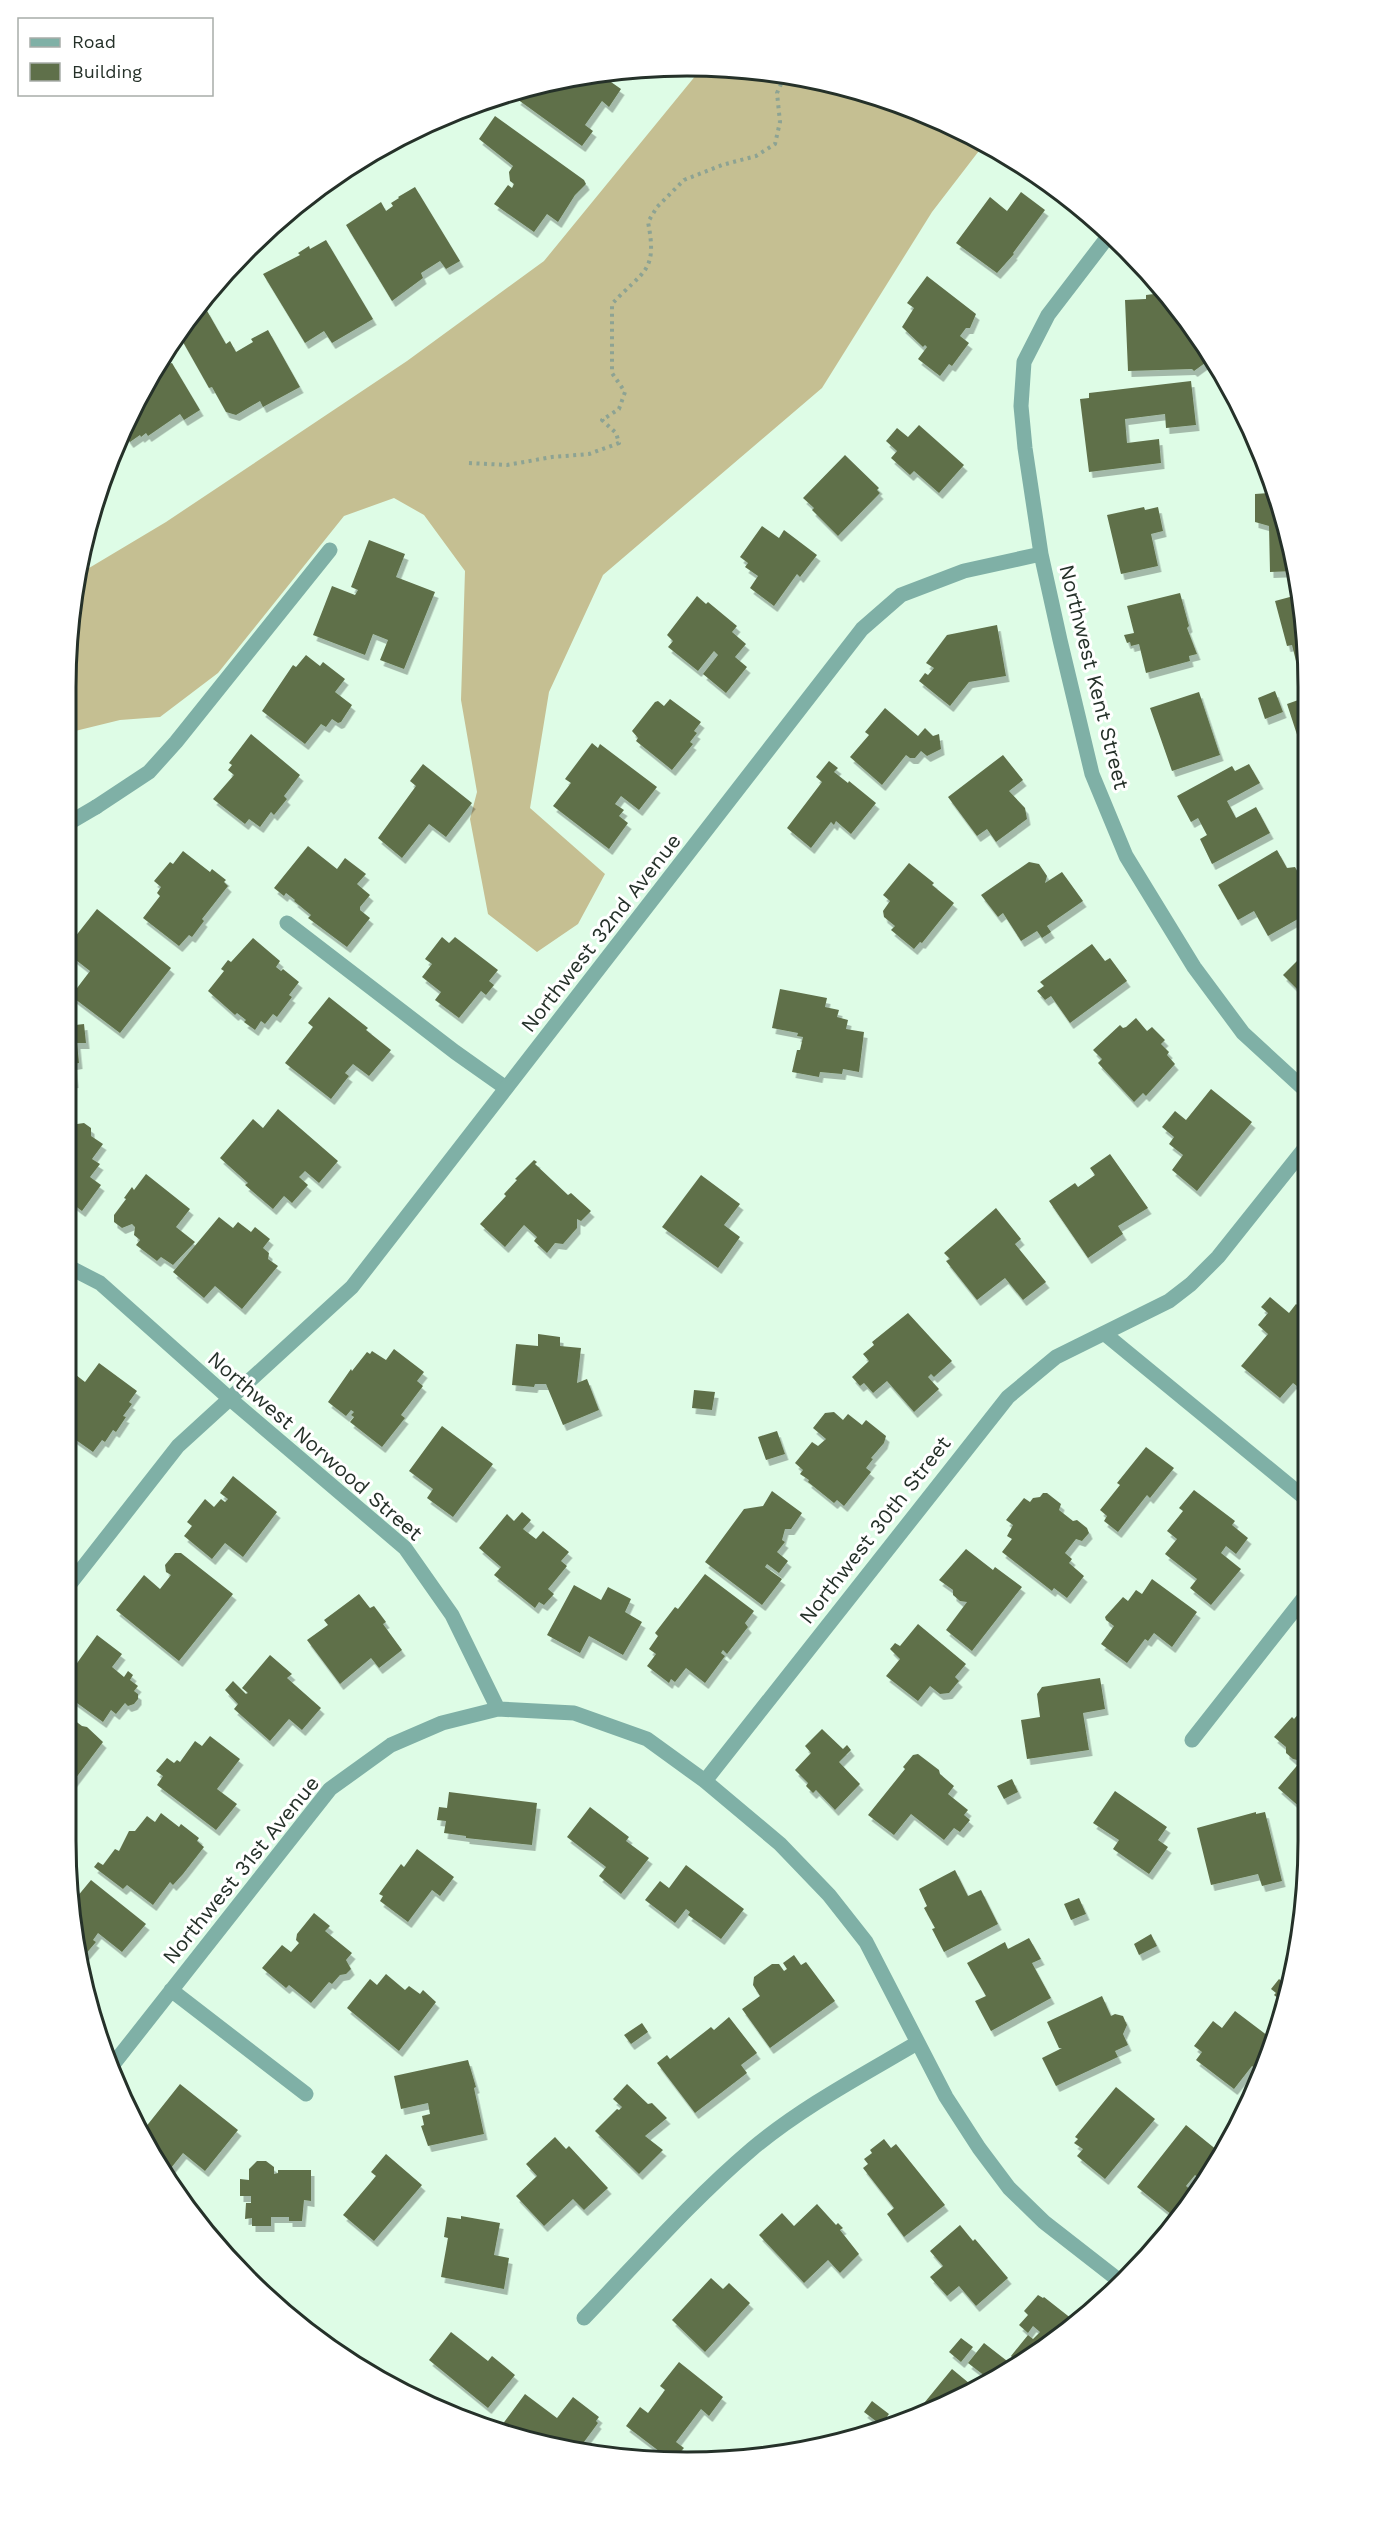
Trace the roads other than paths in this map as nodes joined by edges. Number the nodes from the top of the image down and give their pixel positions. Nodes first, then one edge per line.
1 (1105, 241) edge
2 (330, 550) dead end
3 (1041, 554) junction
4 (76, 819) edge
5 (287, 923) dead end
6 (1298, 1084) edge
7 (506, 1088) junction
8 (1298, 1158) edge
9 (76, 1270) edge
10 (1105, 1334) junction
11 (229, 1398) junction
12 (1298, 1492) edge
13 (76, 1576) edge
14 (1298, 1605) edge
15 (498, 1709) junction
16 (1192, 1740) dead end
17 (705, 1781) junction
18 (171, 1990) junction
19 (917, 2043) junction
20 (117, 2059) edge
21 (306, 2094) dead end
22 (1115, 2277) edge
23 (584, 2318) dead end

1 - 3 street, Northwest Kent Street
2 - 4 street
3 - 6 street, Northwest Kent Street
3 - 7 street, Northwest 32nd Avenue
5 - 7 street
7 - 11 street, Northwest 32nd Avenue
8 - 10 street, Northwest 30th Street
9 - 11 street, Northwest Norwood Street
10 - 12 street
10 - 17 street, Northwest 30th Street
11 - 13 street, Northwest 32nd Avenue
11 - 15 street, Northwest Norwood Street
14 - 16 street
15 - 17 street
15 - 18 street, Northwest 31st Avenue
17 - 19 street
18 - 20 street, Northwest 31st Avenue
18 - 21 street
19 - 22 street
19 - 23 street

